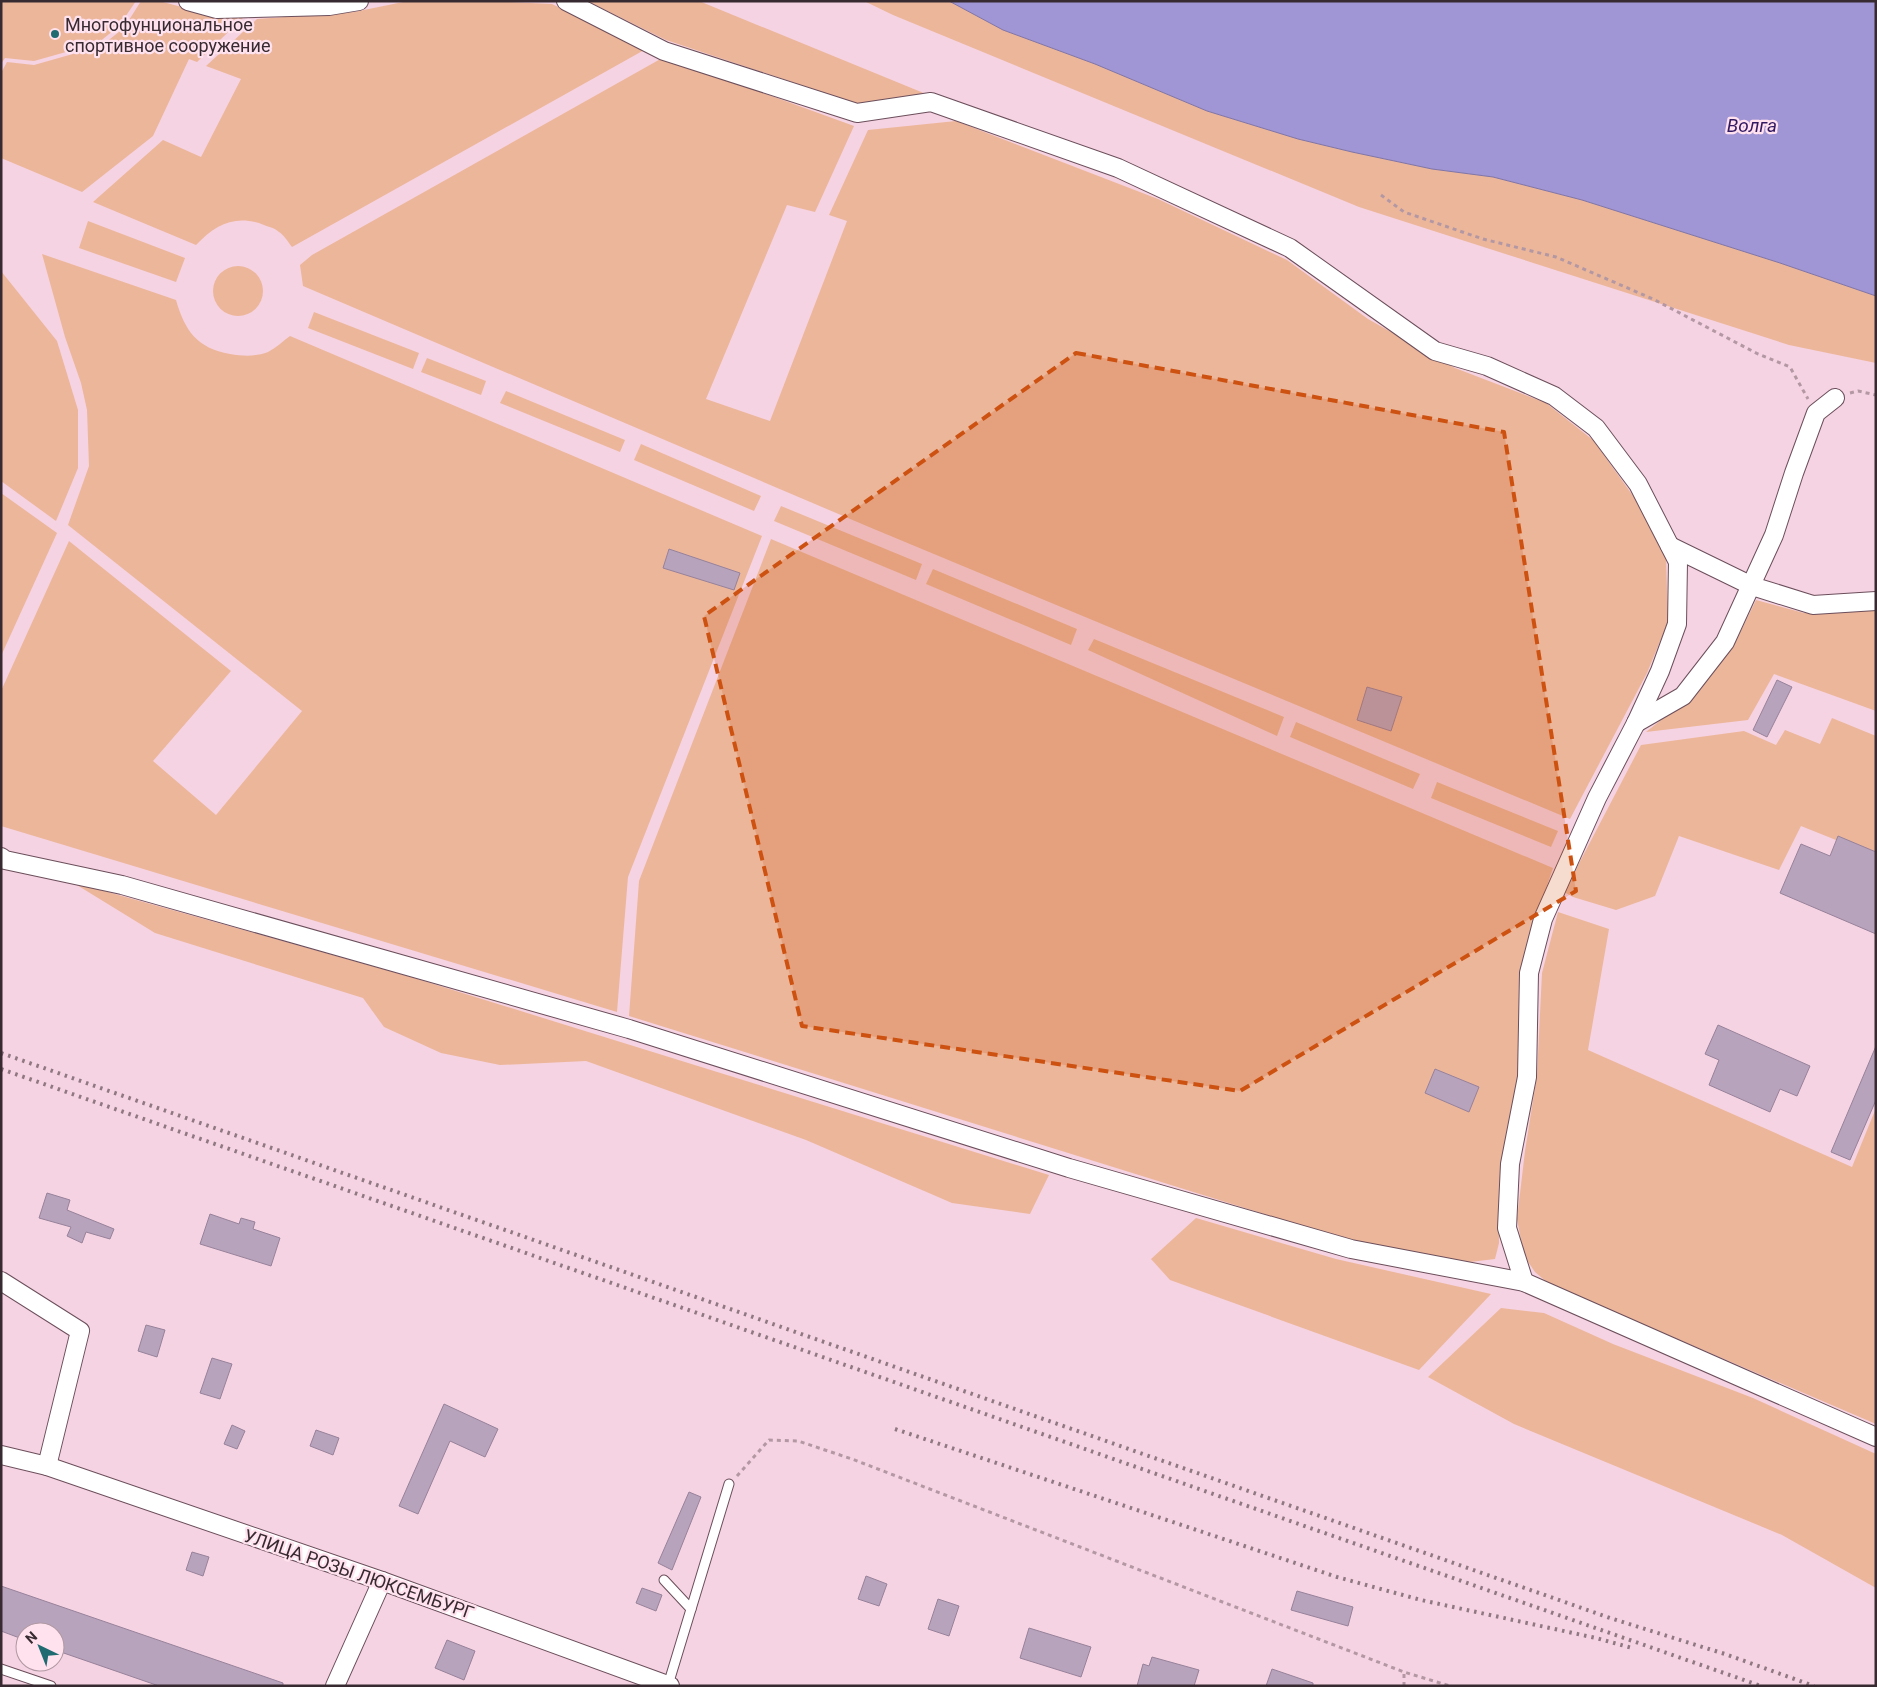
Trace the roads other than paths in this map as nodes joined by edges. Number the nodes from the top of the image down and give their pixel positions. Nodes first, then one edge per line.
1 (188, 1) edge
2 (359, 1) edge
3 (566, 1) edge
4 (1835, 398) road end
5 (1670, 546) junction
6 (1752, 586) junction
7 (1876, 601) edge
8 (1636, 723) junction
9 (1, 857) edge
10 (1, 1281) edge
11 (1524, 1282) junction
12 (1876, 1437) edge
13 (1, 1455) edge
14 (47, 1466) junction
15 (730, 1484) road end
16 (664, 1580) dead end
17 (382, 1581) junction
18 (691, 1609) junction
19 (1, 1669) edge
20 (669, 1685) edge
21 (51, 1686) edge
22 (336, 1686) edge

1 - 2 street
3 - 5 street
4 - 6 street
5 - 6 street
5 - 8 street
6 - 7 street
6 - 8 street
8 - 11 street
9 - 11 street
10 - 14 street
11 - 12 street
13 - 14 street, УЛИЦА РОЗЫ ЛЮКСЕМБУРГ
14 - 17 street, УЛИЦА РОЗЫ ЛЮКСЕМБУРГ
15 - 18 lane
16 - 18 lane
17 - 20 street, УЛИЦА РОЗЫ ЛЮКСЕМБУРГ
17 - 22 street
18 - 20 lane
19 - 21 lane

